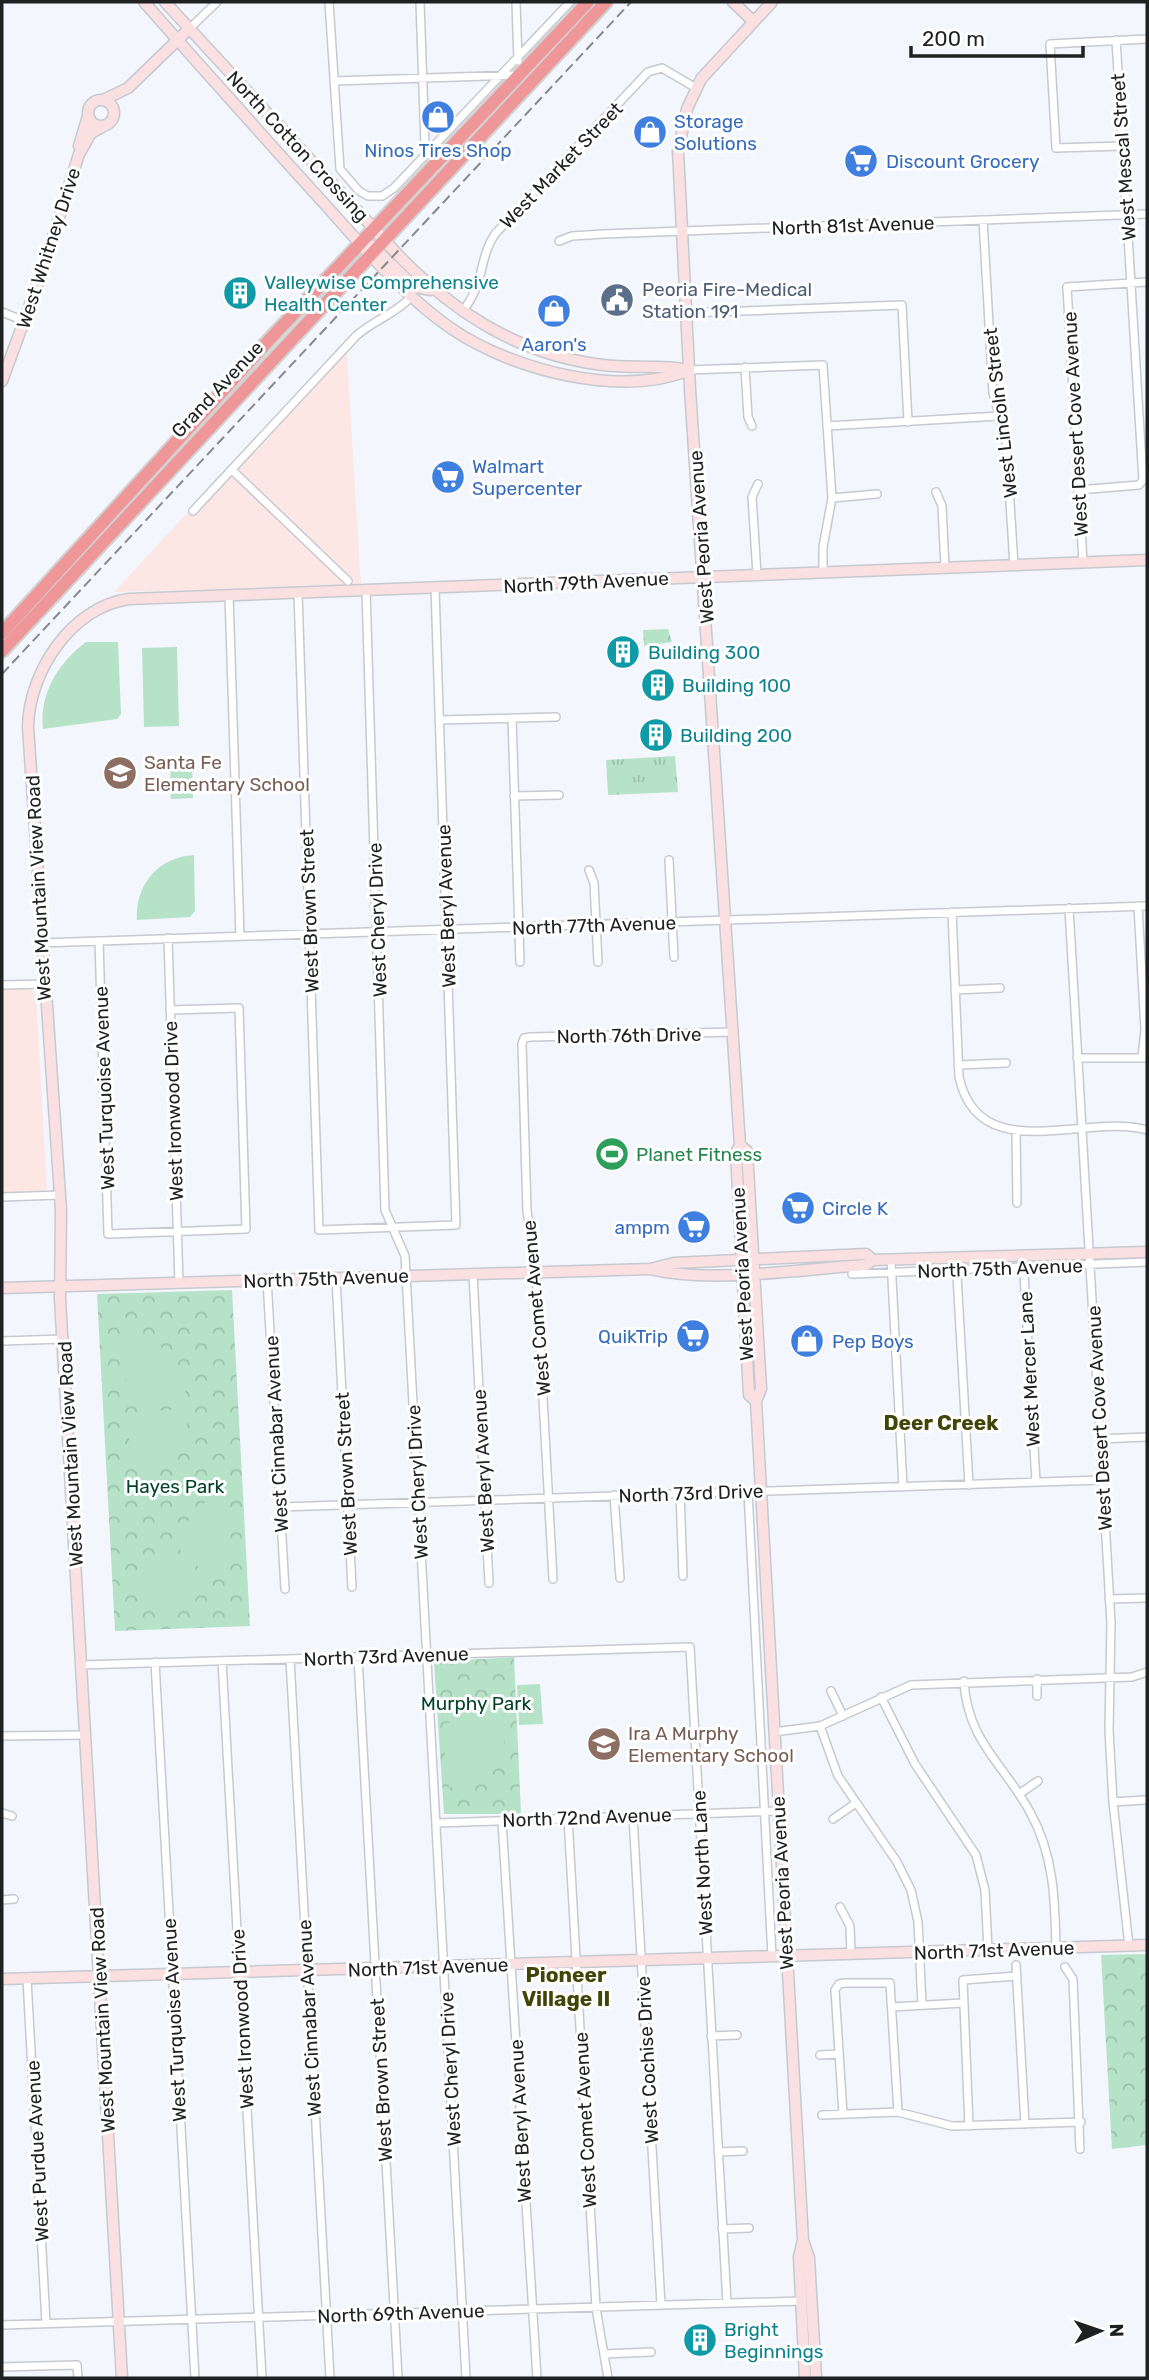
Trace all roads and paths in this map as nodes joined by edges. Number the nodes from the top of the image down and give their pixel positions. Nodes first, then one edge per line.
1 (144, 2) edge
2 (165, 2) edge
3 (217, 2) edge
4 (329, 2) edge
5 (420, 2) edge
6 (516, 2) edge
7 (570, 2) edge
8 (588, 2) edge
9 (606, 2) edge
10 (733, 2) edge
11 (772, 2) edge
12 (754, 22) junction
13 (189, 30) junction
14 (1147, 39) edge
15 (178, 40) junction
16 (1116, 40) junction
17 (518, 58) junction
18 (500, 75) junction
19 (423, 78) junction
20 (524, 80) junction
21 (334, 81) junction
22 (128, 88) junction
23 (696, 88) junction
24 (103, 100) junction
25 (115, 111) junction
26 (88, 116) junction
27 (102, 127) junction
28 (1122, 146) junction
29 (429, 150) junction
30 (79, 154) junction
31 (1147, 214) edge
32 (1127, 215) junction
33 (983, 220) junction
34 (374, 228) junction
35 (683, 231) junction
36 (559, 241) dead end
37 (360, 243) junction
38 (377, 247) junction
39 (1147, 282) edge
40 (1131, 283) junction
41 (411, 296) junction
42 (2, 312) edge
43 (462, 312) junction
44 (687, 313) junction
45 (24, 321) junction
46 (515, 342) junction
47 (507, 357) junction
48 (745, 367) junction
49 (689, 370) junction
50 (2, 381) edge
51 (999, 416) junction
52 (908, 422) junction
53 (752, 426) dead end
54 (827, 426) junction
55 (232, 470) junction
56 (758, 484) dead end
57 (1078, 490) junction
58 (936, 492) dead end
59 (877, 495) dead end
60 (832, 498) junction
61 (193, 511) dead end
62 (1147, 560) edge
63 (1083, 562) junction
64 (1014, 565) junction
65 (945, 568) junction
66 (823, 572) junction
67 (757, 574) junction
68 (705, 576) junction
69 (348, 581) dead end
70 (435, 588) junction
71 (366, 590) junction
72 (298, 593) junction
73 (229, 594) junction
74 (150, 597) joint
75 (2, 633) edge
76 (2, 651) edge
77 (556, 717) dead end
78 (512, 718) junction
79 (439, 720) junction
80 (559, 795) dead end
81 (514, 796) junction
82 (669, 860) dead end
83 (589, 870) dead end
84 (1138, 906) junction
85 (1147, 906) edge
86 (1069, 908) junction
87 (952, 912) junction
88 (726, 921) junction
89 (673, 922) junction
90 (596, 925) junction
91 (519, 927) junction
92 (446, 929) junction
93 (378, 932) junction
94 (309, 934) junction
95 (240, 936) junction
96 (168, 938) junction
97 (99, 941) junction
98 (41, 943) junction
99 (674, 957) dead end
100 (520, 962) dead end
101 (597, 962) dead end
102 (1145, 977) edge
103 (44, 984) junction
104 (2, 985) edge
105 (1000, 988) dead end
106 (955, 990) junction
107 (170, 1010) junction
108 (733, 1032) junction
109 (524, 1038) joint
110 (1077, 1058) junction
111 (1144, 1058) edge
112 (1006, 1063) dead end
113 (957, 1065) junction
114 (1082, 1128) junction
115 (1147, 1130) edge
116 (1016, 1131) junction
117 (740, 1145) junction
118 (60, 1195) junction
119 (2, 1197) edge
120 (1017, 1203) dead end
121 (391, 1227) junction
122 (177, 1232) junction
123 (1147, 1252) edge
124 (863, 1254) junction
125 (1090, 1254) junction
126 (1023, 1256) junction
127 (957, 1258) junction
128 (754, 1259) junction
129 (741, 1260) junction
130 (873, 1260) junction
131 (891, 1260) junction
132 (1147, 1262) edge
133 (1090, 1265) junction
134 (842, 1267) junction
135 (1023, 1268) junction
136 (650, 1269) junction
137 (957, 1270) junction
138 (536, 1272) junction
139 (755, 1272) junction
140 (742, 1273) junction
141 (891, 1273) junction
142 (473, 1274) junction
143 (852, 1274) dead end
144 (405, 1276) junction
145 (336, 1278) junction
146 (267, 1280) junction
147 (179, 1283) junction
148 (60, 1286) junction
149 (2, 1288) edge
150 (64, 1339) junction
151 (2, 1341) edge
152 (760, 1367) junction
153 (747, 1368) junction
154 (756, 1401) junction
155 (1147, 1437) edge
156 (1100, 1438) junction
157 (1102, 1480) junction
158 (1036, 1482) junction
159 (969, 1485) junction
160 (903, 1487) junction
161 (760, 1491) junction
162 (748, 1492) junction
163 (680, 1493) junction
164 (614, 1495) junction
165 (550, 1498) junction
166 (484, 1500) junction
167 (418, 1502) junction
168 (348, 1504) junction
169 (280, 1507) junction
170 (683, 1576) dead end
171 (620, 1578) dead end
172 (554, 1579) dead end
173 (489, 1583) dead end
174 (352, 1587) dead end
175 (285, 1589) dead end
176 (1147, 1598) edge
177 (1110, 1599) junction
178 (690, 1647) joint
179 (428, 1655) junction
180 (358, 1657) junction
181 (290, 1659) junction
182 (222, 1661) junction
183 (155, 1662) junction
184 (81, 1665) junction
185 (1147, 1672) edge
186 (1111, 1677) junction
187 (1037, 1679) junction
188 (964, 1681) junction
189 (831, 1691) dead end
190 (1037, 1696) dead end
191 (881, 1697) junction
192 (843, 1716) junction
193 (820, 1726) junction
194 (774, 1732) junction
195 (86, 1735) junction
196 (2, 1736) edge
197 (1038, 1781) dead end
198 (1019, 1794) junction
199 (1144, 1800) dead end
200 (1112, 1802) junction
201 (856, 1803) junction
202 (766, 1811) junction
203 (778, 1811) junction
204 (699, 1813) junction
205 (2, 1814) edge
206 (12, 1816) dead end
207 (634, 1816) junction
208 (568, 1818) junction
209 (833, 1819) dead end
210 (502, 1821) junction
211 (437, 1823) junction
212 (14, 1899) dead end
213 (2, 1900) edge
214 (840, 1907) dead end
215 (1147, 1945) edge
216 (1129, 1946) junction
217 (1056, 1948) junction
218 (988, 1950) junction
219 (920, 1952) junction
220 (851, 1955) junction
221 (772, 1956) junction
222 (786, 1956) junction
223 (707, 1958) junction
224 (642, 1960) junction
225 (576, 1962) junction
226 (510, 1964) junction
227 (1016, 1965) dead end
228 (445, 1966) junction
229 (1065, 1967) dead end
230 (375, 1968) junction
231 (306, 1970) junction
232 (239, 1973) junction
233 (172, 1975) junction
234 (99, 1976) junction
235 (1017, 1976) junction
236 (2, 1979) edge
237 (27, 1979) junction
238 (963, 2003) junction
239 (922, 2006) junction
240 (892, 2007) junction
241 (737, 2035) dead end
242 (711, 2036) junction
243 (839, 2054) junction
244 (820, 2055) dead end
245 (898, 2112) junction
246 (843, 2114) junction
247 (822, 2115) dead end
248 (1082, 2122) junction
249 (1026, 2124) junction
250 (969, 2126) junction
251 (1080, 2149) dead end
252 (743, 2151) dead end
253 (718, 2152) junction
254 (748, 2228) dead end
255 (722, 2229) junction
256 (803, 2240) junction
257 (801, 2301) junction
258 (727, 2303) junction
259 (661, 2305) junction
260 (596, 2308) junction
261 (530, 2310) junction
262 (463, 2311) junction
263 (394, 2313) junction
264 (327, 2315) junction
265 (259, 2317) junction
266 (191, 2319) junction
267 (119, 2321) junction
268 (46, 2323) junction
269 (2, 2325) edge
270 (651, 2352) dead end
271 (604, 2354) junction
272 (815, 2360) junction
273 (2, 2367) edge
274 (78, 2378) edge
275 (122, 2378) edge
276 (195, 2378) edge
277 (262, 2378) edge
278 (330, 2378) edge
279 (398, 2378) edge
280 (466, 2378) edge
281 (537, 2378) edge
282 (608, 2378) edge
283 (805, 2378) edge
284 (816, 2378) edge

1 - 15 main road, North Cotton Crossing
2 - 13 main road, North Cotton Crossing
3 - 13 street
4 - 21 street
5 - 19 street
6 - 17 street
7 - 17 street
8 - 20 highway, Grand Avenue
9 - 20 highway, Grand Avenue
10 - 12 main road
11 - 12 main road, West Peoria Avenue
12 - 23 main road, West Peoria Avenue
13 - 15 main road, West Whitney Drive
13 - 34 main road, North Cotton Crossing
14 - 16 street
15 - 22 main road, West Whitney Drive
15 - 37 main road, North Cotton Crossing
16 - 28 street, West Mescal Street
16 - 28 street
17 - 18 street
17 - 20 street
18 - 19 street
18 - 20 street
18 - 29 street
19 - 21 street
19 - 29 street
20 - 34 highway, Grand Avenue
20 - 38 highway, Grand Avenue
21 - 29 street
22 - 24 main road, West Whitney Drive
22 - 25 main road, West Whitney Drive
23 - 35 main road, West Peoria Avenue
23 - 43 street, West Market Street
24 - 25 main road
24 - 26 main road, West Whitney Drive
25 - 27 main road, West Whitney Drive
26 - 27 main road
26 - 30 main road, West Whitney Drive
27 - 30 main road, West Whitney Drive
28 - 32 street, West Mescal Street
30 - 45 main road, West Whitney Drive
31 - 32 street, North 81st Avenue
32 - 33 street, North 81st Avenue
32 - 40 street, West Mescal Street
33 - 35 street, North 81st Avenue
33 - 51 street, West Lincoln Street
34 - 37 highway, Grand Avenue
34 - 38 main road, North Cotton Crossing
35 - 36 street, North 81st Avenue
35 - 44 main road, West Peoria Avenue
37 - 38 main road, North Cotton Crossing
37 - 75 highway, Grand Avenue
38 - 41 main road, North Cotton Crossing
38 - 43 main road, North Cotton Crossing
38 - 76 highway, Grand Avenue
39 - 40 street
40 - 57 street, West Mescal Street
40 - 57 street, West Desert Cove Avenue
41 - 47 main road, North Cotton Crossing
41 - 55 street
42 - 45 street
43 - 46 main road, North Cotton Crossing
44 - 49 main road, West Peoria Avenue
44 - 52 street
45 - 50 main road, West Whitney Drive
46 - 47 main road
46 - 49 main road, North Cotton Crossing
47 - 49 main road, North Cotton Crossing
48 - 49 street
48 - 53 street
48 - 54 street
49 - 68 main road, West Peoria Avenue
51 - 52 street
51 - 64 street, West Lincoln Street
52 - 54 street
54 - 60 street
55 - 61 street
55 - 69 street
56 - 67 street
57 - 63 street, West Desert Cove Avenue
58 - 65 street
59 - 60 street
60 - 66 street
62 - 63 main road, North 79th Avenue
63 - 64 main road, North 79th Avenue
64 - 65 main road, North 79th Avenue
65 - 66 main road, North 79th Avenue
66 - 67 main road, North 79th Avenue
67 - 68 main road, North 79th Avenue
68 - 70 main road, North 79th Avenue
68 - 88 main road, West Peoria Avenue
70 - 71 main road, North 79th Avenue
70 - 79 street, West Beryl Avenue
71 - 72 main road, North 79th Avenue
71 - 93 street, West Cheryl Drive
72 - 73 main road, North 79th Avenue
72 - 94 street, West Brown Street
73 - 74 main road, North 79th Avenue
73 - 95 street
74 - 98 main road, West Mountain View Road
77 - 78 street
78 - 79 street
78 - 81 street
79 - 92 street, West Beryl Avenue
80 - 81 street
81 - 91 street
82 - 89 street
83 - 90 street
84 - 85 street, North 77th Avenue
84 - 86 street, North 77th Avenue
84 - 102 street
86 - 87 street, North 77th Avenue
86 - 110 street, West Desert Cove Avenue
87 - 88 street, North 77th Avenue
87 - 106 street
88 - 89 street, North 77th Avenue
88 - 108 main road, West Peoria Avenue
89 - 90 street, North 77th Avenue
89 - 99 street
90 - 91 street, North 77th Avenue
90 - 101 street
91 - 92 street, North 77th Avenue
91 - 100 street
92 - 93 street, North 77th Avenue
92 - 121 street, West Beryl Avenue
93 - 94 street, North 77th Avenue
93 - 121 street, West Cheryl Drive
94 - 95 street, North 77th Avenue
94 - 121 street, West Brown Street
95 - 96 street, North 77th Avenue
96 - 97 street, North 77th Avenue
96 - 107 street, West Ironwood Drive
97 - 98 street, North 77th Avenue
97 - 122 street, West Turquoise Avenue
98 - 103 main road, West Mountain View Road
102 - 111 street
103 - 104 street
103 - 118 main road, West Mountain View Road
105 - 106 street
106 - 113 street
107 - 122 street, West Ironwood Drive
107 - 122 street
108 - 109 street, North 76th Drive
108 - 117 main road, West Peoria Avenue
109 - 138 street, West Comet Avenue
110 - 111 street
110 - 114 street, West Desert Cove Avenue
112 - 113 street
113 - 116 street
114 - 115 street
114 - 116 street
114 - 125 street, West Desert Cove Avenue
116 - 120 street
117 - 128 main road, West Peoria Avenue
117 - 129 main road, West Peoria Avenue
118 - 119 street
118 - 148 main road, West Mountain View Road
121 - 144 street, West Cheryl Drive
122 - 147 street, West Ironwood Drive
123 - 125 main road, North 75th Avenue
124 - 128 main road, North 75th Avenue
124 - 130 main road
124 - 134 main road
125 - 126 main road, North 75th Avenue
125 - 133 street, West Desert Cove Avenue
126 - 127 main road, North 75th Avenue
126 - 135 street, West Mercer Lane
127 - 131 main road, North 75th Avenue
127 - 137 street
128 - 129 main road, North 75th Avenue
128 - 139 main road, West Peoria Avenue
129 - 136 main road, North 75th Avenue
129 - 140 main road, West Peoria Avenue
130 - 131 main road, North 75th Avenue
130 - 134 main road, North 75th Avenue
131 - 141 street
132 - 133 street, North 75th Avenue
133 - 135 street, North 75th Avenue
133 - 156 street, West Desert Cove Avenue
134 - 139 main road, North 75th Avenue
135 - 137 street, North 75th Avenue
135 - 158 street, West Mercer Lane
136 - 138 main road, North 75th Avenue
136 - 140 main road, North 75th Avenue
137 - 141 street, North 75th Avenue
137 - 159 street
138 - 142 main road, North 75th Avenue
138 - 165 street, West Comet Avenue
139 - 140 main road, North 75th Avenue
139 - 152 main road, West Peoria Avenue
140 - 153 main road, West Peoria Avenue
141 - 143 street, North 75th Avenue
141 - 160 street
142 - 144 main road, North 75th Avenue
142 - 166 street, West Beryl Avenue
144 - 145 main road, North 75th Avenue
144 - 167 street, West Cheryl Drive
145 - 146 main road, North 75th Avenue
145 - 168 street, West Brown Street
146 - 147 main road, North 75th Avenue
146 - 169 street, West Cinnabar Avenue
147 - 148 main road, North 75th Avenue
148 - 149 main road, North 75th Avenue
148 - 150 main road, West Mountain View Road
150 - 151 street
150 - 184 main road, West Mountain View Road
152 - 153 main road
152 - 154 main road, West Peoria Avenue
153 - 154 main road, West Peoria Avenue
154 - 161 main road, West Peoria Avenue
155 - 156 street
156 - 157 street, West Desert Cove Avenue
157 - 158 street, North 73rd Drive
157 - 177 street, West Desert Cove Avenue
158 - 159 street, North 73rd Drive
159 - 160 street, North 73rd Drive
160 - 161 street, North 73rd Drive
161 - 162 street, North 73rd Drive
161 - 194 main road, West Peoria Avenue
162 - 163 street, North 73rd Drive
162 - 202 street, West Peoria Avenue
163 - 164 street, North 73rd Drive
163 - 170 street
164 - 165 street, North 73rd Drive
164 - 171 street
165 - 166 street, North 73rd Drive
165 - 172 street, West Comet Avenue
166 - 167 street, North 73rd Drive
166 - 173 street, West Beryl Avenue
167 - 168 street, North 73rd Drive
167 - 179 street, West Cheryl Drive
168 - 169 street, North 73rd Drive
168 - 174 street, West Brown Street
169 - 175 street, West Cinnabar Avenue
176 - 177 street
177 - 186 street, West Desert Cove Avenue
178 - 179 street, North 73rd Avenue
178 - 204 street, West North Lane
179 - 180 street, North 73rd Avenue
179 - 211 street, West Cheryl Drive
180 - 181 street, North 73rd Avenue
180 - 230 street, West Brown Street
181 - 182 street, North 73rd Avenue
181 - 231 street, West Cinnabar Avenue
182 - 183 street, North 73rd Avenue
182 - 232 street, West Ironwood Drive
183 - 184 street, North 73rd Avenue
183 - 233 street, West Turquoise Avenue
184 - 195 main road, West Mountain View Road
185 - 186 street
186 - 187 street
186 - 200 street, West Desert Cove Avenue
187 - 188 street
187 - 190 street
188 - 191 street
188 - 198 street
189 - 192 street
191 - 192 street
191 - 218 street
192 - 193 street
193 - 194 street
193 - 201 street
194 - 203 main road, West Peoria Avenue
195 - 196 street
195 - 234 main road, West Mountain View Road
197 - 198 street
198 - 217 street
199 - 200 street
200 - 216 street, West Desert Cove Avenue
201 - 209 street
201 - 219 street
202 - 203 street, North 72nd Avenue
202 - 204 street, North 72nd Avenue
202 - 221 street, West Peoria Avenue
203 - 222 main road, West Peoria Avenue
204 - 207 street, North 72nd Avenue
204 - 223 street, West North Lane
205 - 206 street
207 - 208 street, North 72nd Avenue
207 - 224 street, West Cochise Drive
208 - 210 street, North 72nd Avenue
208 - 225 street, West Comet Avenue
210 - 211 street, North 72nd Avenue
210 - 226 street, West Beryl Avenue
211 - 228 street, West Cheryl Drive
212 - 213 street
214 - 220 street
215 - 216 main road, North 71st Avenue
216 - 217 main road, North 71st Avenue
217 - 218 main road, North 71st Avenue
218 - 219 main road, North 71st Avenue
219 - 220 main road, North 71st Avenue
219 - 239 street
220 - 222 main road, North 71st Avenue
221 - 222 main road, North 71st Avenue
221 - 223 main road, North 71st Avenue
222 - 256 main road, West Peoria Avenue
223 - 224 main road, North 71st Avenue
223 - 242 street, West North Lane
224 - 225 main road, North 71st Avenue
224 - 259 street, West Cochise Drive
225 - 226 main road, North 71st Avenue
225 - 260 street, West Comet Avenue
226 - 228 main road, North 71st Avenue
226 - 261 street, West Beryl Avenue
227 - 235 street
228 - 230 main road, North 71st Avenue
228 - 262 street, West Cheryl Drive
229 - 248 street
230 - 231 main road, North 71st Avenue
230 - 263 street, West Brown Street
231 - 232 main road, North 71st Avenue
231 - 264 street, West Cinnabar Avenue
232 - 233 main road, North 71st Avenue
232 - 265 street, West Ironwood Drive
233 - 234 main road, North 71st Avenue
233 - 266 street, West Turquoise Avenue
234 - 237 main road, North 71st Avenue
234 - 267 main road, West Mountain View Road
235 - 238 street
235 - 249 street
236 - 237 main road, North 71st Avenue
237 - 268 street, West Purdue Avenue
238 - 239 street
238 - 250 street
239 - 240 street
240 - 243 street
240 - 245 street
241 - 242 street
242 - 253 street, West North Lane
243 - 244 street
243 - 246 street
245 - 246 street
245 - 250 street
246 - 247 street
248 - 249 street
248 - 251 street
249 - 250 street
252 - 253 street
253 - 255 street, West North Lane
254 - 255 street
255 - 258 street, West North Lane
256 - 257 main road, West Peoria Avenue
256 - 272 main road, West Peoria Avenue
257 - 258 street, North 69th Avenue
257 - 272 main road
257 - 283 main road, West Peoria Avenue
258 - 259 street, North 69th Avenue
259 - 260 street, North 69th Avenue
260 - 261 street, North 69th Avenue
260 - 271 street, West Comet Avenue
261 - 262 street, North 69th Avenue
261 - 281 street, West Beryl Avenue
262 - 263 street, North 69th Avenue
262 - 280 street, West Cheryl Drive
263 - 264 street, North 69th Avenue
263 - 279 street, West Brown Street
264 - 265 street, North 69th Avenue
264 - 278 street, West Cinnabar Avenue
265 - 266 street, North 69th Avenue
265 - 277 street, West Ironwood Drive
266 - 267 street, North 69th Avenue
266 - 276 street, West Turquoise Avenue
267 - 268 street, North 69th Avenue
267 - 275 main road, West Mountain View Road
268 - 269 street, North 69th Avenue
270 - 271 street
271 - 282 street, West Comet Avenue
272 - 284 main road, West Peoria Avenue
273 - 274 street

